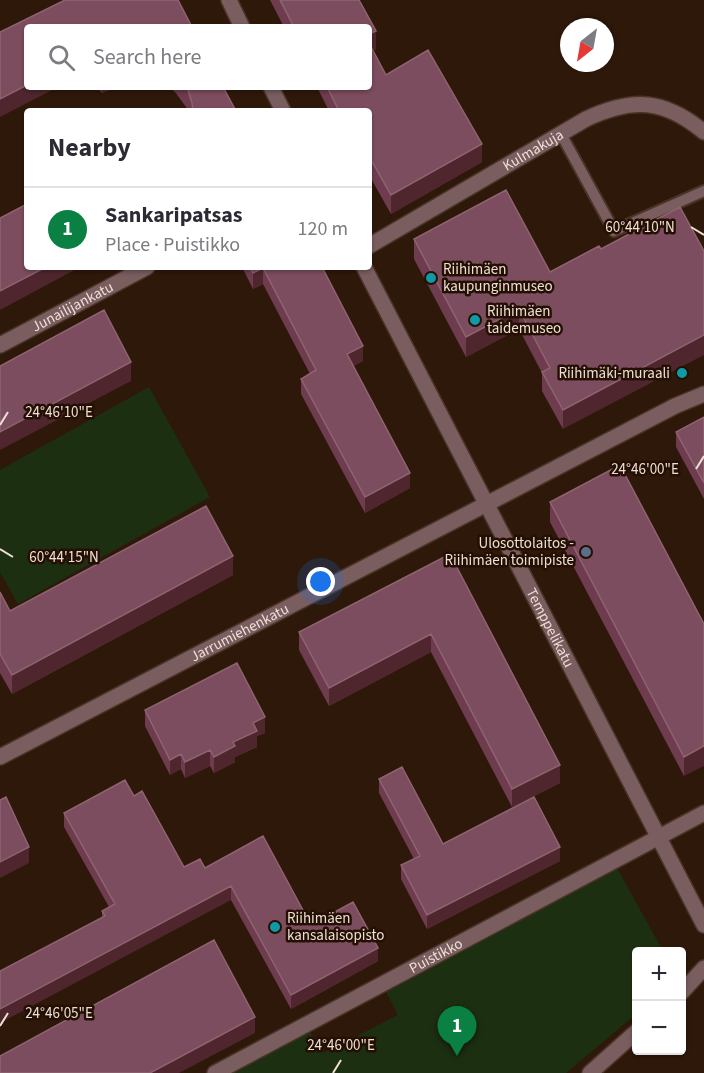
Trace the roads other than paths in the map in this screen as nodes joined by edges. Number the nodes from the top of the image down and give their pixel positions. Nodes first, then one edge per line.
1 (230, 0) edge
2 (241, 24) edge
3 (272, 90) edge
4 (282, 108) edge
5 (704, 132) edge
6 (561, 134) junction
7 (704, 191) edge
8 (372, 244) edge
9 (141, 270) edge
10 (366, 270) edge
11 (0, 345) edge
12 (704, 394) edge
13 (486, 504) junction
14 (0, 757) edge
15 (704, 813) edge
16 (658, 838) junction
17 (704, 925) edge
18 (704, 968) edge
19 (686, 987) edge
20 (632, 1036) edge
21 (215, 1073) edge
22 (590, 1073) edge

1 - 2 street
3 - 4 street
5 - 6 street, Kulmakuja
6 - 7 lane
6 - 8 street, Kulmakuja
9 - 11 street, Junailijankatu
10 - 13 street, Temppelikatu
12 - 13 street, Jarrumiehenkatu
13 - 14 street, Jarrumiehenkatu
13 - 16 street, Temppelikatu
15 - 16 street, Puistikko
16 - 17 street, Temppelikatu
16 - 21 street, Puistikko
18 - 19 street
20 - 22 street

